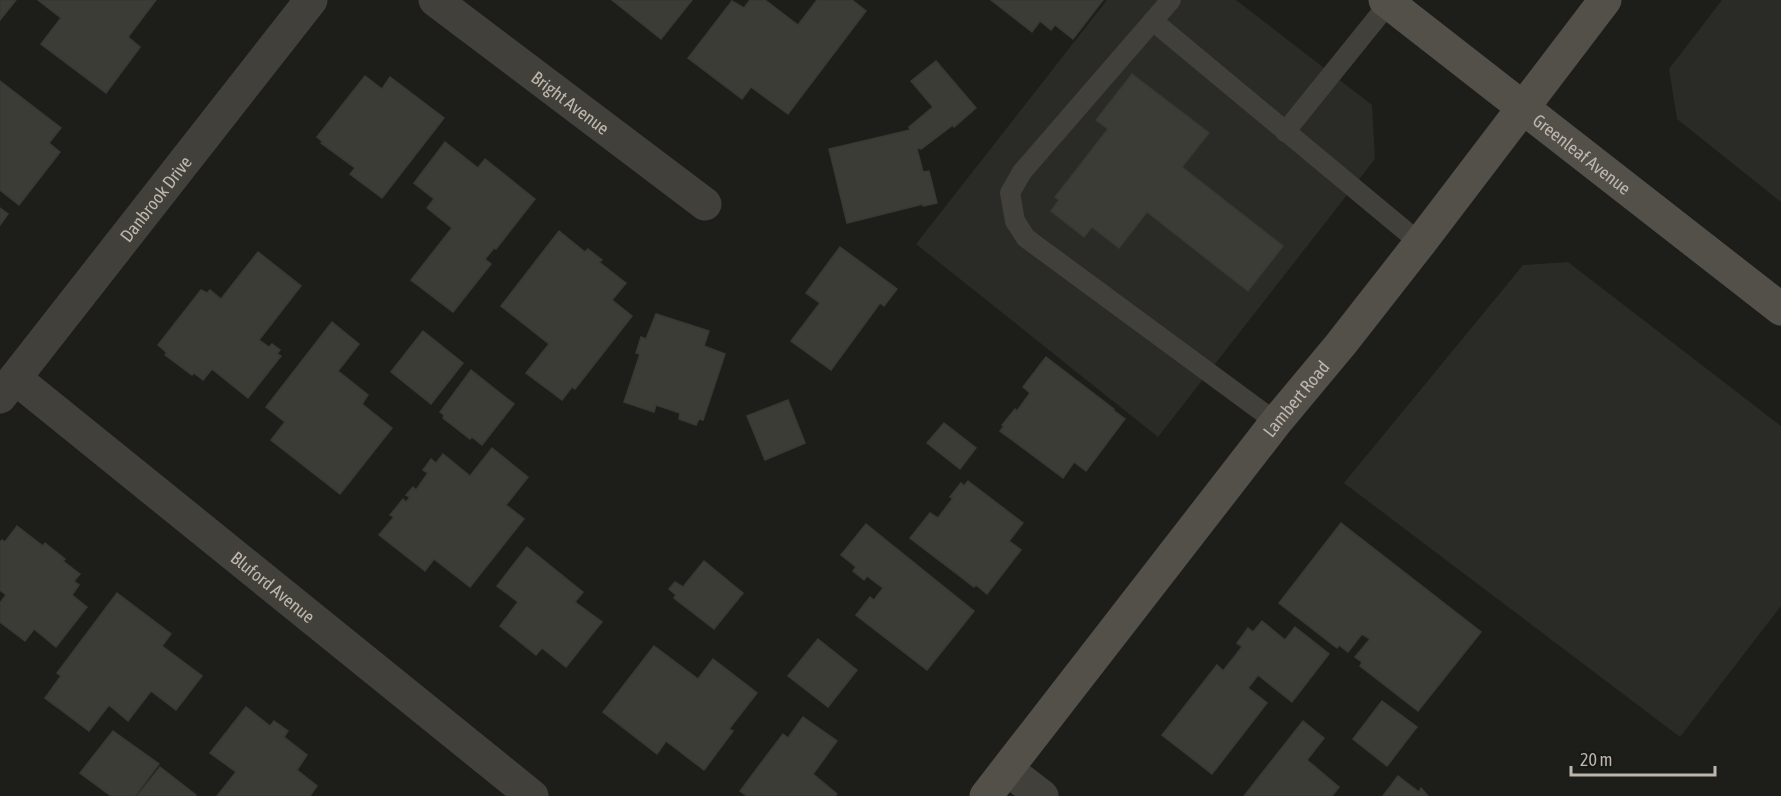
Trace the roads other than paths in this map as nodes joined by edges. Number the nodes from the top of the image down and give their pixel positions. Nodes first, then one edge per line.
1 (310, 0) edge
2 (435, 0) edge
3 (1171, 0) edge
4 (1605, 0) edge
5 (1387, 2) edge
6 (1153, 21) junction
7 (1524, 108) junction
8 (1285, 132) junction
9 (705, 204) dead end
10 (1420, 243) junction
11 (1781, 309) edge
12 (7, 388) edge
13 (1276, 422) junction
14 (1008, 770) junction
15 (532, 796) edge
16 (986, 796) edge
17 (1042, 796) edge

1 - 12 street, Danbrook Drive
2 - 9 street, Bright Avenue
3 - 6 lane
4 - 7 main road, Lambert Road
5 - 7 main road, Greenleaf Avenue
5 - 8 lane
6 - 8 lane
6 - 13 lane
7 - 10 main road, Lambert Road
7 - 11 main road, Greenleaf Avenue
8 - 10 lane
10 - 13 main road, Lambert Road
12 - 15 street, Bluford Avenue
13 - 14 main road, Lambert Road
14 - 16 main road, Lambert Road
14 - 17 street

